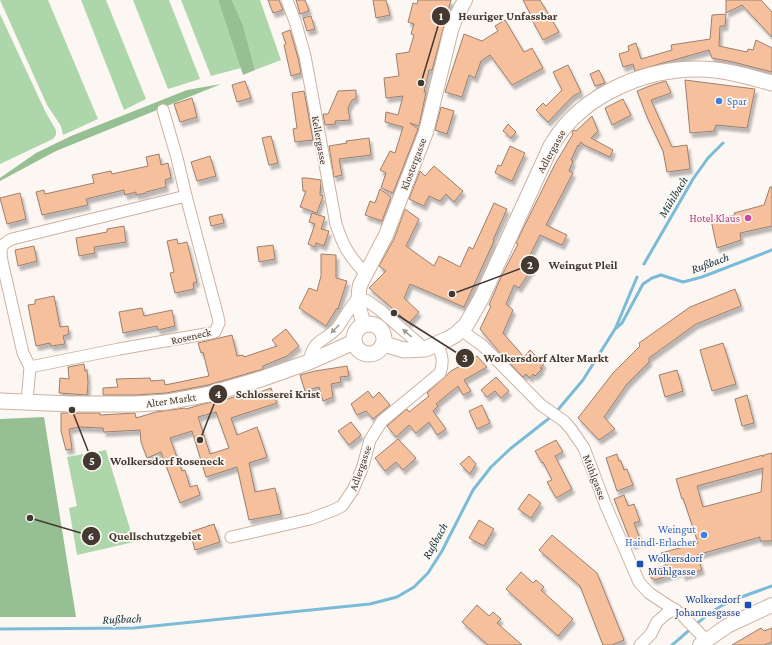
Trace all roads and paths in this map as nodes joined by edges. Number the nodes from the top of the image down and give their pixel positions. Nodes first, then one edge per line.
1 (287, 0) edge
2 (465, 0) edge
3 (772, 83) edge
4 (163, 110) dead end
5 (186, 196) junction
6 (365, 273) junction
7 (358, 298) junction
8 (364, 324) junction
9 (461, 330) junction
10 (354, 342) junction
11 (384, 344) junction
12 (431, 347) junction
13 (309, 362) junction
14 (30, 367) junction
15 (0, 401) edge
16 (27, 401) junction
17 (231, 537) dead end
18 (772, 605) edge
19 (675, 609) junction
20 (702, 639) edge
21 (640, 645) edge

1 - 6 street, Kellergasse
2 - 6 street, Klostergasse
3 - 9 main road, Adlergasse
4 - 5 street, Roseneck
5 - 14 street
5 - 14 street, Roseneck
6 - 7 street, Klostergasse
7 - 8 street, Klostergasse
12 -> 7 street
7 -> 13 street
8 - 10 main road
8 - 11 main road
9 - 12 main road, Adlergasse
9 - 19 street, Mühlgasse
10 - 11 main road
10 - 13 main road, Alter Markt
11 - 12 main road, Adlergasse
12 - 17 street, Adlergasse
13 - 16 main road, Alter Markt
14 - 16 street
15 - 16 main road, Alter Markt
18 - 20 street
19 - 20 street, Mühlgasse
19 - 21 street

